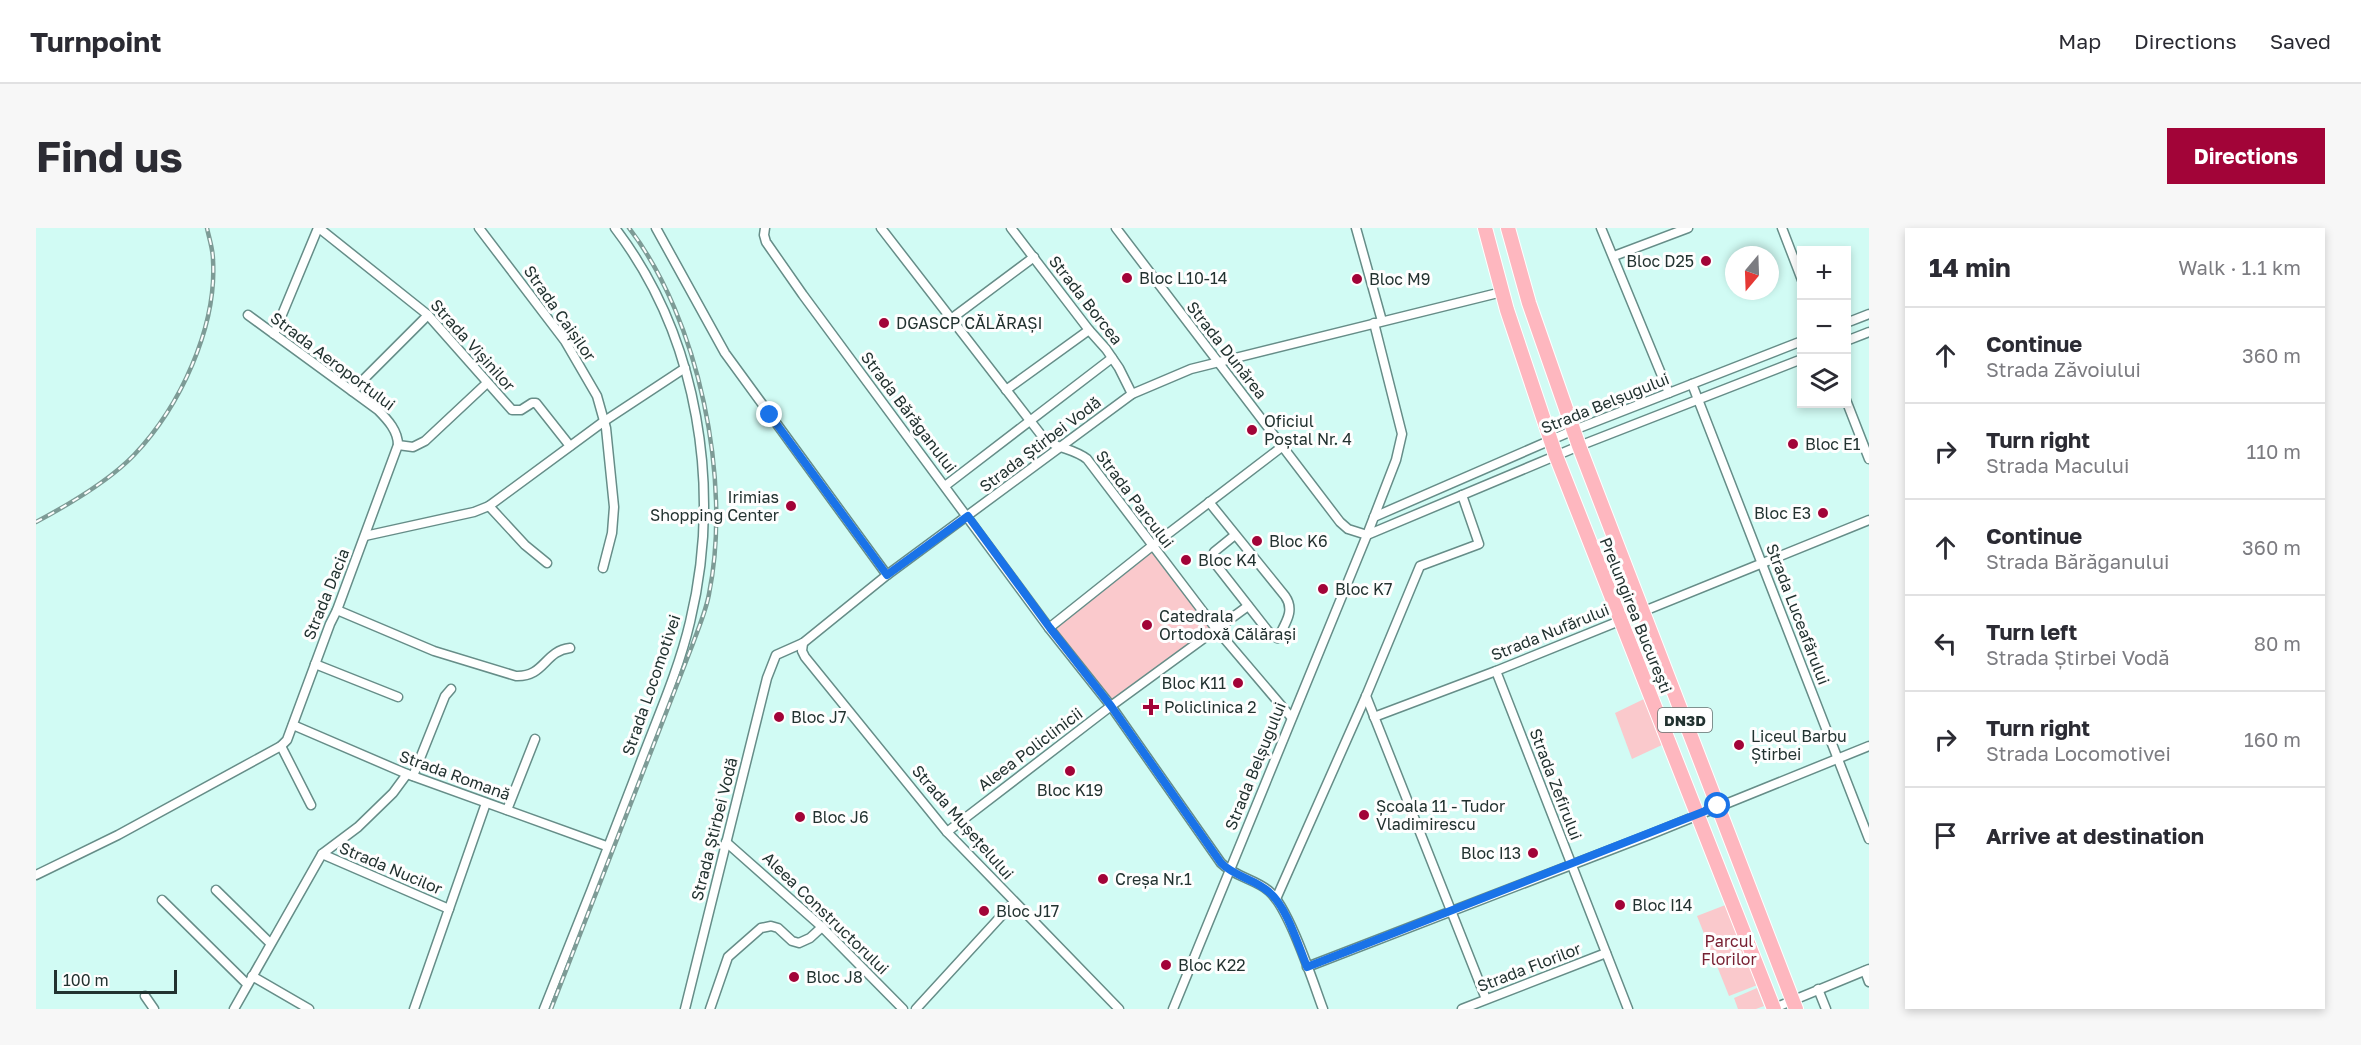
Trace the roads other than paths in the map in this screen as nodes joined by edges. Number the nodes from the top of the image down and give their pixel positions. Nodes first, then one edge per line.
1 (318, 228) edge
2 (479, 228) edge
3 (615, 228) edge
4 (656, 228) edge
5 (765, 228) edge
6 (881, 228) edge
7 (1011, 228) edge
8 (1116, 228) edge
9 (1356, 228) edge
10 (1485, 228) edge
11 (1508, 228) edge
12 (1601, 228) edge
13 (1688, 228) edge
14 (1782, 228) edge
15 (1614, 256) junction
16 (1034, 257) junction
17 (1797, 267) edge
18 (1502, 292) junction
19 (1869, 314) edge
20 (248, 315) dead end
21 (428, 315) junction
22 (951, 319) junction
23 (1851, 321) edge
24 (1378, 322) junction
25 (1089, 330) junction
26 (1869, 332) edge
27 (274, 334) junction
28 (1851, 339) edge
29 (1797, 343) edge
30 (1112, 358) junction
31 (1797, 361) edge
32 (1217, 363) junction
33 (685, 368) junction
34 (488, 383) junction
35 (1692, 384) junction
36 (1006, 390) junction
37 (352, 391) junction
38 (1669, 393) junction
39 (1132, 394) junction
40 (1698, 399) junction
41 (1849, 408) edge
42 (1030, 421) junction
43 (603, 422) junction
44 (1574, 430) junction
45 (1550, 440) junction
46 (398, 445) junction
47 (570, 446) junction
48 (1282, 446) junction
49 (1580, 446) junction
50 (1059, 448) junction
51 (1556, 456) junction
52 (1869, 459) edge
53 (945, 486) junction
54 (1462, 495) junction
55 (1209, 502) junction
56 (489, 506) junction
57 (968, 516) junction
58 (1374, 517) junction
59 (1869, 520) edge
60 (1235, 535) junction
61 (1367, 535) junction
62 (365, 536) junction
63 (1152, 546) junction
64 (1762, 562) junction
65 (547, 563) dead end
66 (603, 568) dead end
67 (887, 575) junction
68 (1248, 606) junction
69 (337, 610) junction
70 (1642, 610) junction
71 (1619, 620) junction
72 (1050, 628) junction
73 (1217, 630) junction
74 (803, 643) junction
75 (570, 648) dead end
76 (315, 664) junction
77 (1496, 671) junction
78 (451, 689) dead end
79 (1366, 696) junction
80 (398, 697) dead end
81 (1111, 706) junction
82 (1291, 717) junction
83 (1374, 717) junction
84 (293, 725) junction
85 (535, 739) dead end
86 (281, 746) junction
87 (1869, 746) edge
88 (1838, 758) junction
89 (410, 775) junction
90 (486, 803) junction
91 (311, 805) dead end
92 (1718, 806) junction
93 (507, 810) junction
94 (1698, 814) junction
95 (947, 832) junction
96 (1869, 839) edge
97 (726, 842) junction
98 (609, 847) junction
99 (322, 854) junction
100 (1571, 864) junction
101 (1229, 871) junction
102 (36, 875) edge
103 (216, 890) dead end
104 (1276, 899) junction
105 (162, 900) dead end
106 (1014, 902) junction
107 (448, 909) junction
108 (1452, 910) junction
109 (822, 927) junction
110 (270, 943) junction
111 (1606, 953) junction
112 (1307, 967) junction
113 (1867, 970) edge
114 (252, 976) junction
115 (1869, 982) edge
116 (247, 984) junction
117 (1818, 989) junction
118 (145, 996) dead end
119 (1486, 999) junction
120 (1795, 1004) edge
121 (154, 1009) edge
122 (234, 1009) edge
123 (309, 1009) edge
124 (414, 1009) edge
125 (544, 1009) edge
126 (684, 1009) edge
127 (710, 1009) edge
128 (903, 1009) edge
129 (916, 1009) edge
130 (1119, 1009) edge
131 (1173, 1009) edge
132 (1323, 1009) edge
133 (1462, 1009) edge
134 (1628, 1009) edge
135 (1773, 1009) edge
136 (1826, 1009) edge

1 - 21 street, Strada Vișinilor
1 - 27 street
2 - 43 street, Strada Caișilor
3 - 33 street, Strada Locomotivei
4 - 67 street
5 - 53 street, Strada Bărăganului
6 - 22 street, Strada Parcului
7 - 16 street, Strada Borcea
8 - 32 street, Strada Dunărea
9 - 24 street
10 - 18 main road, Prelungirea București / DN3D
11 - 44 main road, Prelungirea București / DN3D
12 - 15 street
13 - 15 street
14 - 17 street
15 - 38 street
16 - 22 street
16 - 25 street, Strada Borcea
18 - 24 street, Strada Știrbei Vodă
18 - 45 main road, Prelungirea București / DN3D
19 - 23 street
20 - 27 street, Strada Aeroportului
21 - 34 street, Strada Vișinilor
21 - 37 street
22 - 36 street, Strada Parcului
24 - 32 street, Strada Știrbei Vodă
24 - 58 street
25 - 30 street, Strada Borcea
25 - 36 street
26 - 28 street
27 - 37 street, Strada Aeroportului
29 - 35 street, Strada Belșugului
30 - 39 street, Strada Borcea
30 - 42 street
31 - 40 street, Strada Belșugului
32 - 39 street, Strada Știrbei Vodă
32 - 48 street, Strada Dunărea
33 - 43 street, Strada Dacia
33 - 98 street, Strada Locomotivei
34 - 46 street
34 - 47 street, Strada Vișinilor
35 - 38 street, Strada Belșugului
35 - 40 street, Strada Luceafărului
36 - 42 street, Strada Parcului
37 - 46 street, Strada Aeroportului
38 - 44 street, Strada Belșugului
39 - 50 street, Strada Știrbei Vodă
40 - 49 street, Strada Belșugului
40 - 64 street, Strada Luceafărului
41 - 52 street
42 - 50 street, Strada Parcului
42 - 53 street
43 - 47 street, Strada Dacia
43 - 66 street, Strada Caișilor
44 - 45 street, Strada Belșugului
44 - 49 main road, Prelungirea București / DN3D
45 - 51 main road, Prelungirea București / DN3D
45 - 58 street, Strada Belșugului
46 - 62 street
47 - 56 street, Strada Dacia
48 - 55 street
48 - 61 street, Strada Dunărea
49 - 51 street, Strada Belșugului
49 - 70 main road, Prelungirea București / DN3D
50 - 57 street, Strada Știrbei Vodă
50 - 63 street, Strada Parcului
51 - 54 street, Strada Belșugului
51 - 71 main road, Prelungirea București / DN3D
53 - 57 street, Strada Bărăganului
54 - 61 street, Strada Belșugului
54 - 79 street
55 - 60 street
55 - 63 street
56 - 62 street, Strada Dacia
56 - 65 street
57 - 67 street, Strada Știrbei Vodă
57 - 72 street, Strada Bărăganului
58 - 61 street, Strada Belșugului
59 - 64 street, Strada Nufărului
60 - 68 street
60 - 68 street
61 - 82 street, Strada Belșugului
62 - 69 street, Strada Dacia
63 - 72 street
63 - 73 street, Strada Parcului
64 - 70 street, Strada Nufărului
64 - 88 street, Strada Luceafărului
67 - 74 street, Strada Știrbei Vodă
68 - 73 street, Aleea Policlinicii
69 - 75 street
69 - 76 street, Strada Dacia
70 - 71 street, Strada Nufărului
70 - 92 main road, Prelungirea București / DN3D
71 - 77 street, Strada Nufărului
71 - 94 main road, Prelungirea București / DN3D
72 - 81 street, Strada Bărăganului
73 - 81 street, Aleea Policlinicii
73 - 82 street, Strada Parcului
74 - 95 street, Strada Mușețelului
74 - 97 street, Strada Știrbei Vodă
76 - 80 street
76 - 84 street, Strada Dacia
77 - 83 street, Strada Nufărului
77 - 100 street, Strada Zefirului
78 - 89 street
79 - 83 street
79 - 104 street
81 - 95 street, Aleea Policlinicii
81 - 101 street, Strada Bărăganului
82 - 101 street, Strada Belșugului
83 - 108 street
84 - 86 street, Strada Dacia
84 - 89 street, Strada Romană
85 - 93 street
86 - 91 street
86 - 102 street
87 - 88 street
88 - 92 street
88 - 96 street, Strada Luceafărului
89 - 90 street, Strada Romană
89 - 99 street
90 - 93 street, Strada Romană
90 - 107 street
92 - 94 street
92 - 120 main road, Prelungirea București / DN3D
93 - 98 street, Strada Romană
94 - 100 street
94 - 135 main road, Prelungirea București / DN3D
95 - 106 street, Strada Mușețelului
97 - 109 street, Aleea Constructorului
97 - 126 street, Strada Știrbei Vodă
98 - 125 street, Strada Locomotivei
99 - 107 street, Strada Nucilor
99 - 110 street
100 - 108 street
100 - 111 street, Strada Zefirului
101 - 104 street
101 - 131 street, Strada Belșugului
103 - 110 street
104 - 112 street
105 - 116 street
106 - 129 street
106 - 130 street, Strada Mușețelului
107 - 124 street
108 - 112 street
108 - 119 street
109 - 127 street
109 - 128 street, Aleea Constructorului
110 - 114 street
111 - 119 street, Strada Florilor
111 - 134 street, Strada Zefirului
112 - 132 street
113 - 115 street
113 - 117 street
114 - 116 street
114 - 123 street
116 - 122 street
117 - 120 street
117 - 136 street
118 - 121 street
119 - 133 street, Strada Florilor
120 - 135 street

